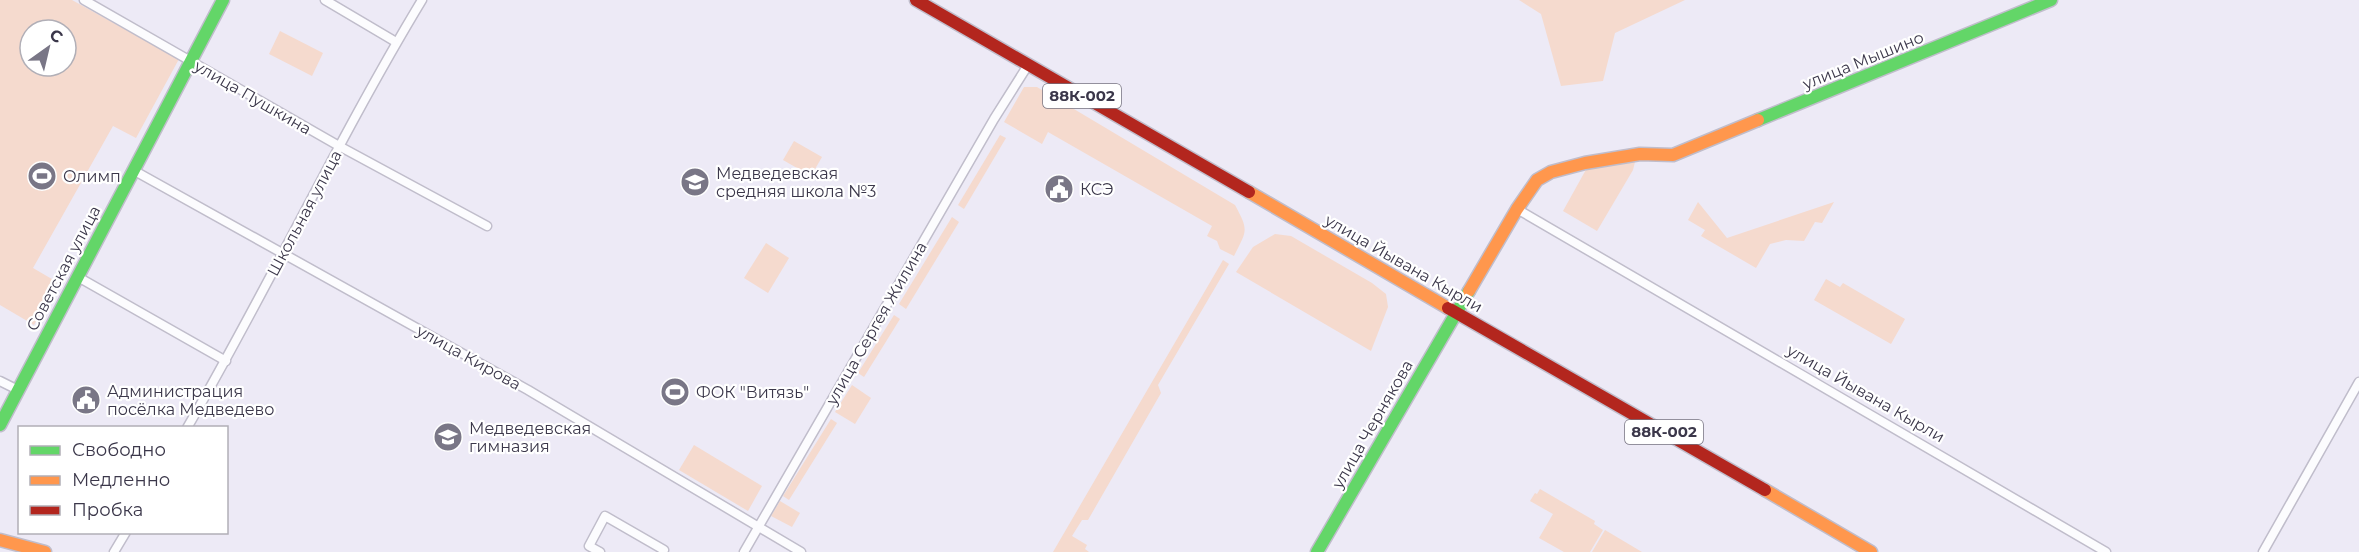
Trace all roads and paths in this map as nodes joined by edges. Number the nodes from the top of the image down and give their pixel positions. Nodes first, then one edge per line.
1 (84, 0) edge
2 (223, 0) edge
3 (325, 0) edge
4 (422, 0) edge
5 (2051, 0) edge
6 (918, 1) edge
7 (396, 42) junction
8 (191, 61) junction
9 (1028, 65) junction
10 (339, 146) junction
11 (133, 170) junction
12 (1517, 209) junction
13 (487, 226) dead end
14 (283, 253) junction
15 (78, 277) junction
16 (1456, 312) junction
17 (226, 361) junction
18 (0, 381) edge
19 (2359, 382) edge
20 (18, 390) junction
21 (0, 425) edge
22 (188, 426) edge
23 (759, 527) junction
24 (125, 534) edge
25 (0, 540) edge
26 (24, 549) edge
27 (45, 552) edge
28 (114, 552) edge
29 (600, 552) edge
30 (663, 552) edge
31 (744, 552) edge
32 (801, 552) edge
33 (1317, 552) edge
34 (1871, 552) edge
35 (2106, 552) edge
36 (2262, 552) edge

1 - 8 street, улица Пушкина
2 - 8 main road, Советская улица
3 - 7 street
4 - 7 street, Школьная улица
5 - 12 main road, улица Мышино
6 - 9 main road, улица Йывана Кырли / 88К-002
7 - 10 street, Школьная улица
8 - 10 street, улица Пушкина
8 - 11 main road, Советская улица
9 - 16 main road, улица Йывана Кырли / 88К-002
9 - 23 street, улица Сергея Жилина
10 - 13 street, улица Пушкина
10 - 14 street, Школьная улица
11 - 14 street, улица Кирова
11 - 15 main road, Советская улица
12 - 16 main road, улица Чернякова
12 - 35 street, улица Йывана Кырли
14 - 17 street, Школьная улица
14 - 23 street, улица Кирова
15 - 17 street
15 - 20 main road, Советская улица
16 - 33 main road, улица Чернякова
16 - 34 main road, улица Йывана Кырли / 88К-002
17 - 22 street, Школьная улица
18 - 20 street
19 - 36 street
20 - 21 main road, Советская улица
23 - 31 street, улица Сергея Жилина
23 - 32 street, улица Кирова
24 - 28 street
25 - 26 main road
26 - 27 main road
29 - 30 street

